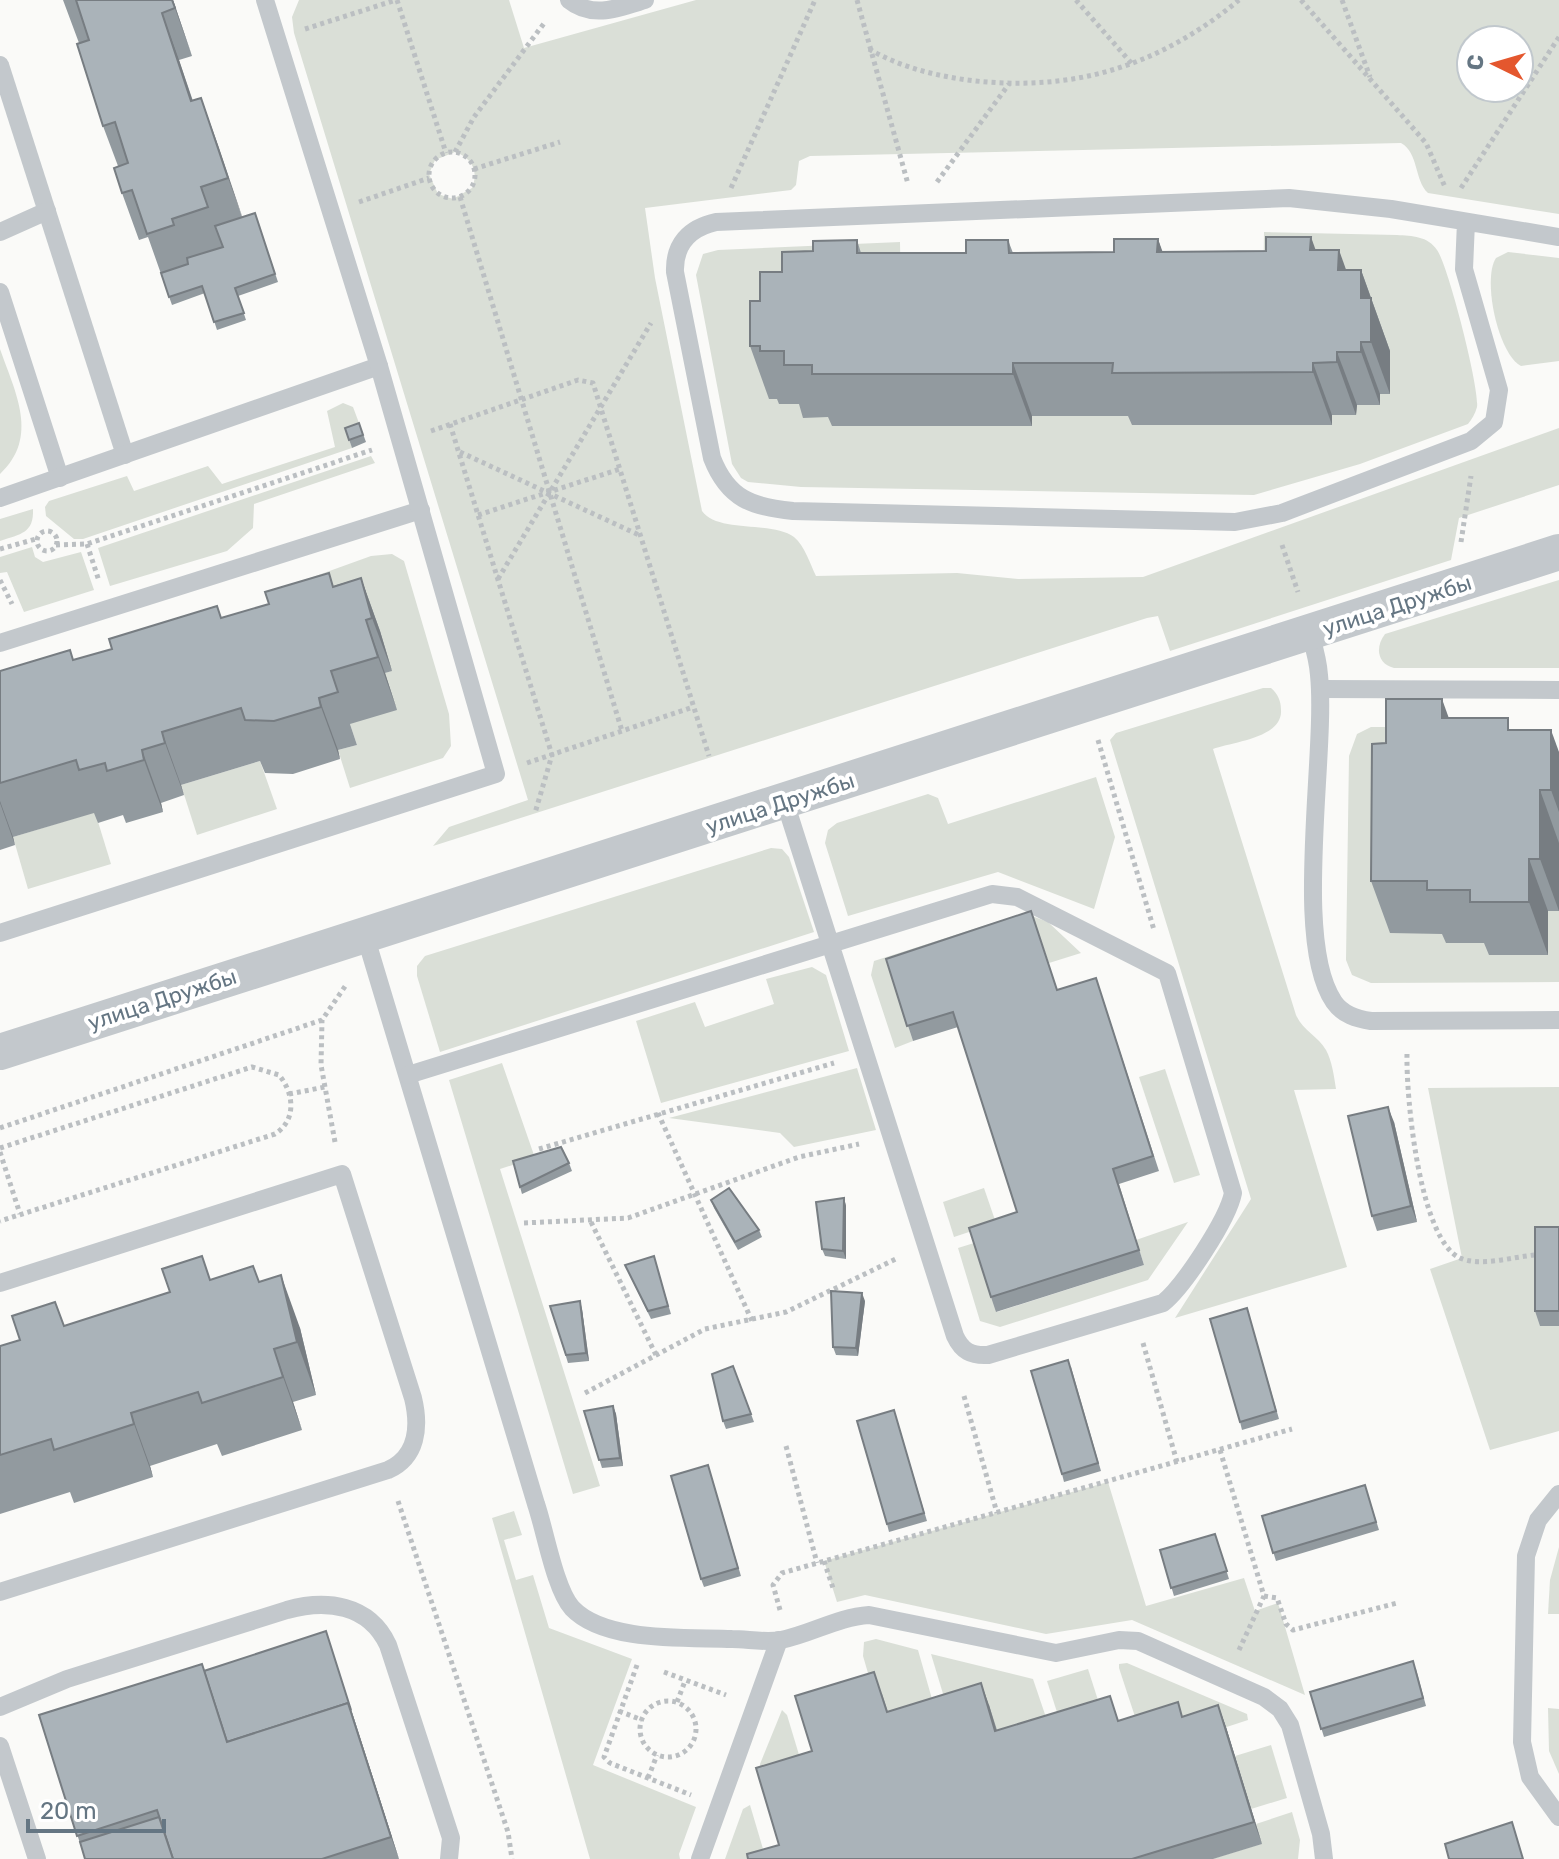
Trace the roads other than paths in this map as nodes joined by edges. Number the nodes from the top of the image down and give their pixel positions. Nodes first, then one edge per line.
1 (265, 0) edge
2 (569, 0) edge
3 (645, 0) edge
4 (0, 65) edge
5 (47, 211) junction
6 (1459, 221) junction
7 (0, 232) edge
8 (1559, 237) edge
9 (0, 292) edge
10 (379, 366) junction
11 (125, 455) junction
12 (60, 478) junction
13 (0, 498) edge
14 (421, 510) junction
15 (1559, 552) edge
16 (1310, 633) junction
17 (0, 643) edge
18 (1320, 689) junction
19 (1559, 690) edge
20 (785, 802) junction
21 (0, 933) edge
22 (365, 935) junction
23 (831, 942) junction
24 (1559, 1020) edge
25 (0, 1052) edge
26 (408, 1075) junction
27 (0, 1283) edge
28 (1559, 1494) edge
29 (0, 1592) edge
30 (784, 1639) junction
31 (0, 1707) edge
32 (0, 1746) edge
33 (1559, 1817) edge
34 (37, 1859) edge
35 (449, 1859) edge
36 (700, 1859) edge
37 (1324, 1859) edge

1 - 10 lane
2 - 3 lane
4 - 5 lane
5 - 7 lane
5 - 11 lane
6 - 6 lane
6 - 8 lane
9 - 12 lane
10 - 11 lane
10 - 14 lane
11 - 12 lane
12 - 13 lane
14 - 17 lane
14 - 21 lane
15 - 16 street, улица Дружбы
16 - 18 lane
16 - 20 street, улица Дружбы
18 - 19 lane
18 - 24 lane
20 - 22 street, улица Дружбы
20 - 23 lane
22 - 25 street, улица Дружбы
22 - 26 lane
23 - 23 lane
23 - 26 lane
26 - 30 lane
27 - 29 lane
28 - 33 lane
30 - 36 lane
30 - 37 lane
31 - 35 lane
32 - 34 lane

